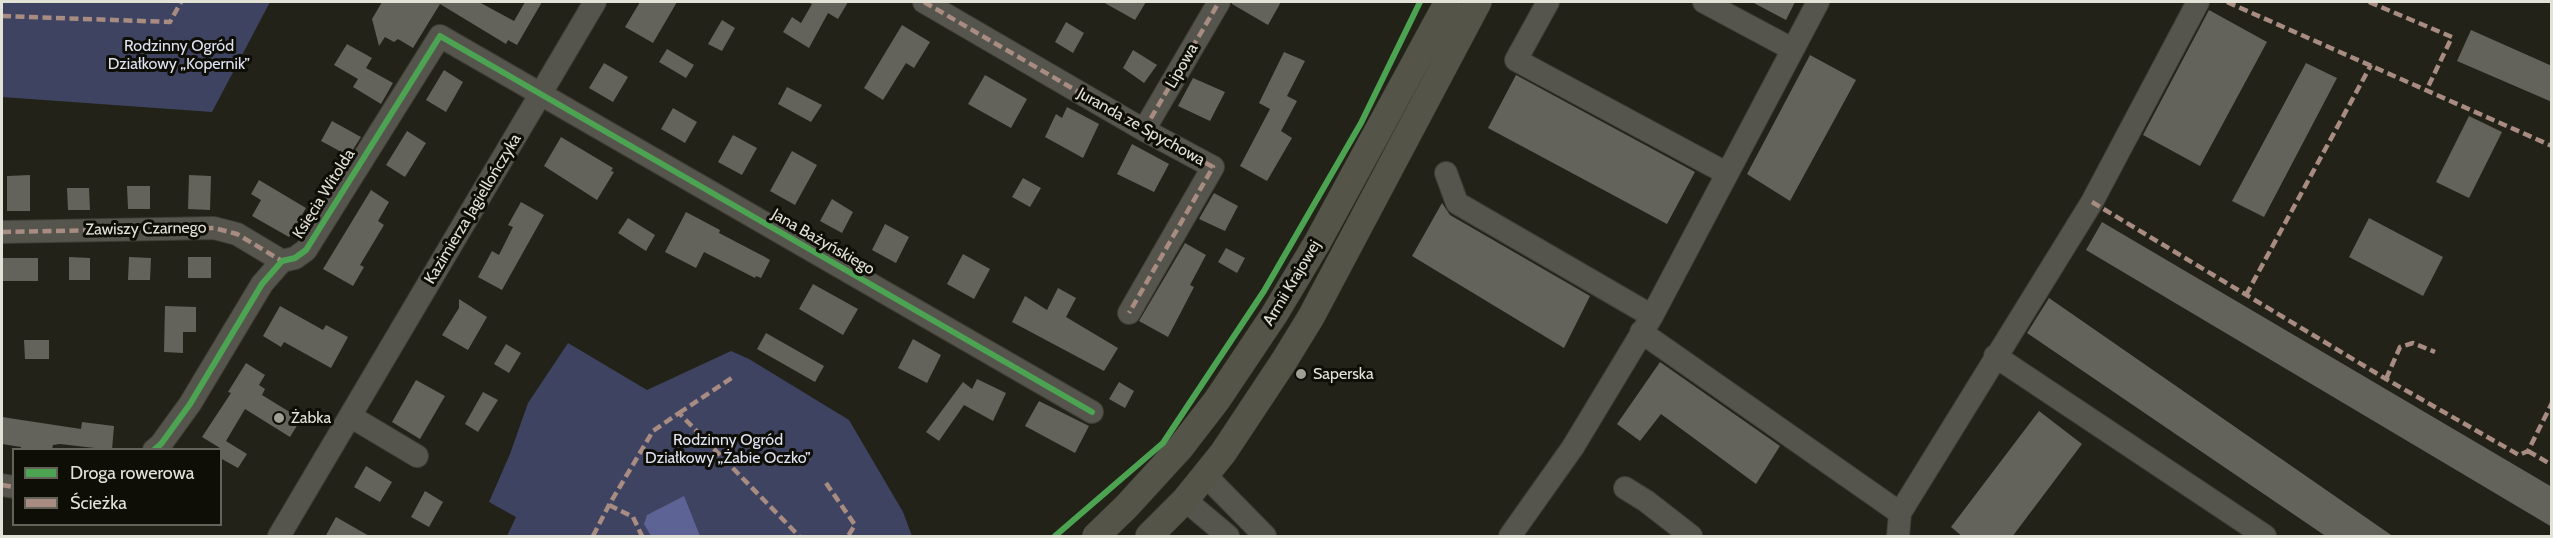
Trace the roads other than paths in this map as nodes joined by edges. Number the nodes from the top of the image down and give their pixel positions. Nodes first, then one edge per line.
1 (595, 2) edge
2 (924, 2) edge
3 (1219, 2) edge
4 (1448, 2) edge
5 (1478, 2) edge
6 (1548, 2) edge
7 (1704, 2) edge
8 (1818, 2) edge
9 (2198, 2) edge
10 (1792, 49) junction
11 (541, 94) junction
12 (1144, 130) junction
13 (1446, 172) dead end
14 (1726, 173) junction
15 (2, 232) edge
16 (282, 261) junction
17 (1130, 313) dead end
18 (1647, 324) junction
19 (1995, 356) junction
20 (1092, 412) dead end
21 (350, 416) junction
22 (156, 448) edge
23 (417, 456) dead end
24 (1167, 463) junction
25 (1206, 476) junction
26 (1625, 488) dead end
27 (1185, 500) junction
28 (1900, 513) junction
29 (279, 537) edge
30 (1096, 537) edge
31 (1149, 537) edge
32 (1228, 537) edge
33 (1265, 537) edge
34 (1510, 537) edge
35 (1691, 537) edge
36 (1898, 537) edge
37 (2265, 537) edge

1 - 11 street, Kazimierza Jagiellończyka
2 - 12 street, Juranda ze Spychowa
3 - 12 street, Lipowa
4 - 24 main road, Armii Krajowej
5 - 25 main road, Armii Krajowej
6 - 14 street
7 - 10 street
8 - 10 street
9 - 19 street
10 - 14 street
11 - 16 street, Księcia Witolda
11 - 20 street, Jana Bażyńskiego
11 - 21 street, Kazimierza Jagiellończyka
12 - 17 street, Juranda ze Spychowa
13 - 18 street
14 - 18 street
15 - 16 street, Zawiszy Czarnego
16 - 22 street, Księcia Witolda
18 - 28 street
18 - 34 street
19 - 28 street
19 - 37 street
21 - 23 street
21 - 29 street, Kazimierza Jagiellończyka
24 - 25 main road
24 - 27 main road
24 - 30 main road, Armii Krajowej
25 - 27 main road, Armii Krajowej
25 - 33 street
26 - 35 street
27 - 31 main road, Armii Krajowej
27 - 32 street
28 - 36 street

